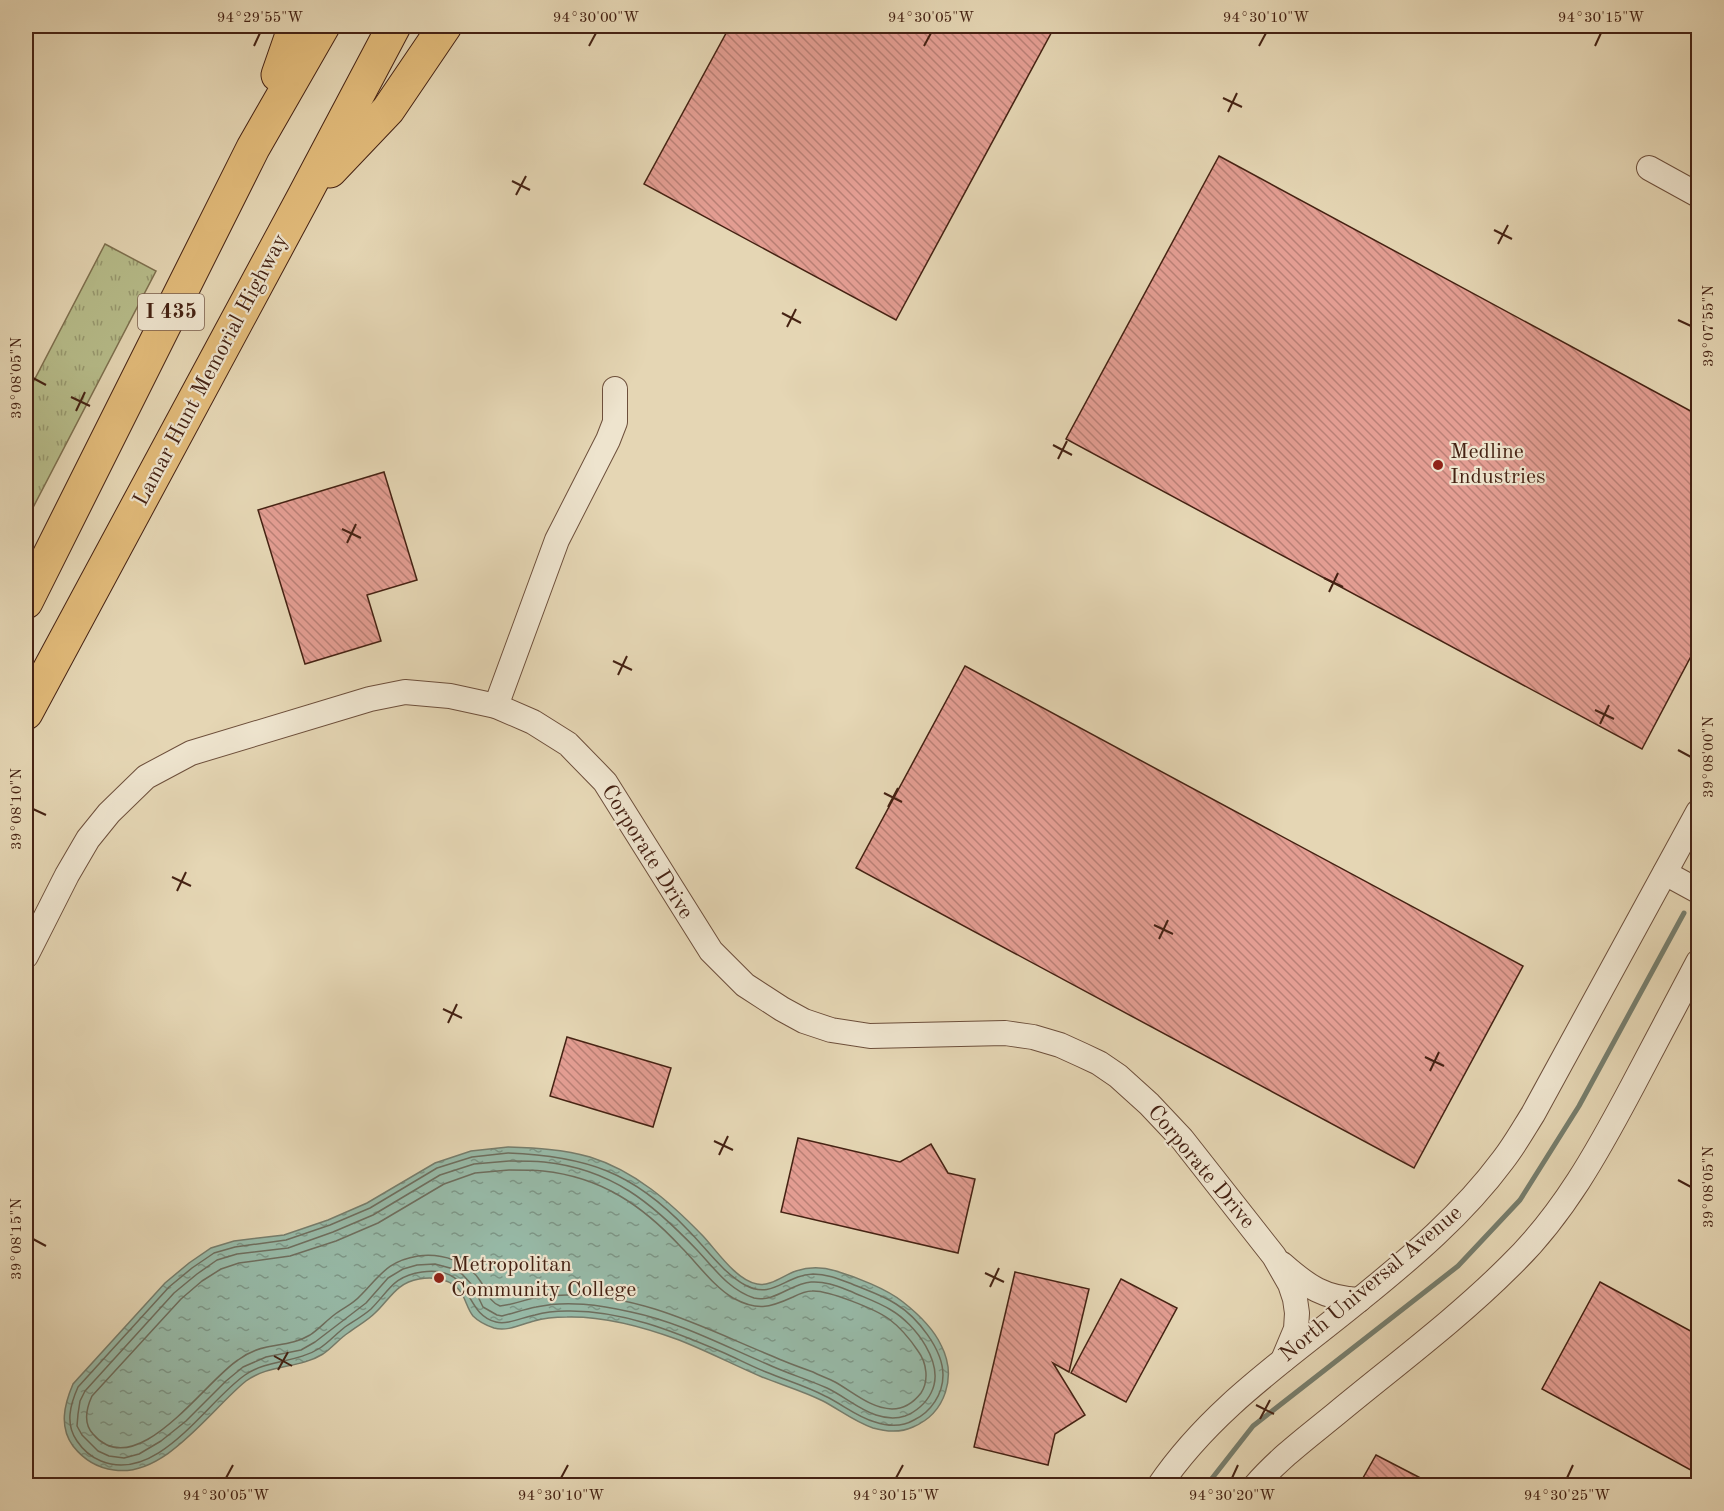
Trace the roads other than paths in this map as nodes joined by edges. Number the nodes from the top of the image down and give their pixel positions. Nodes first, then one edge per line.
1 (295, 26) edge
2 (323, 26) edge
3 (394, 26) edge
4 (445, 26) edge
5 (253, 148) junction
6 (1649, 168) dead end
7 (1698, 195) edge
8 (303, 198) junction
9 (615, 388) dead end
10 (26, 602) edge
11 (496, 706) junction
12 (26, 712) edge
13 (1698, 812) edge
14 (1665, 873) junction
15 (1698, 891) edge
16 (26, 956) edge
17 (1698, 962) edge
18 (1274, 1256) junction
19 (1359, 1300) junction
20 (1283, 1360) junction
21 (1159, 1485) edge
22 (1255, 1485) edge

1 - 5 highway
2 - 5 highway, I 435
3 - 8 highway, Lamar Hunt Memorial Highway / I 435
4 - 8 highway
5 - 10 highway, I 435
6 - 7 street
8 - 12 highway, Lamar Hunt Memorial Highway / I 435
9 - 11 street
11 - 16 street, Corporate Drive
11 - 18 street, Corporate Drive
13 - 14 street, North Universal Avenue
14 - 15 street
14 - 19 street, North Universal Avenue
17 - 22 street
18 - 19 street, Corporate Drive
18 - 20 street, Corporate Drive
19 - 20 street, North Universal Avenue
20 - 21 street, North Universal Avenue

